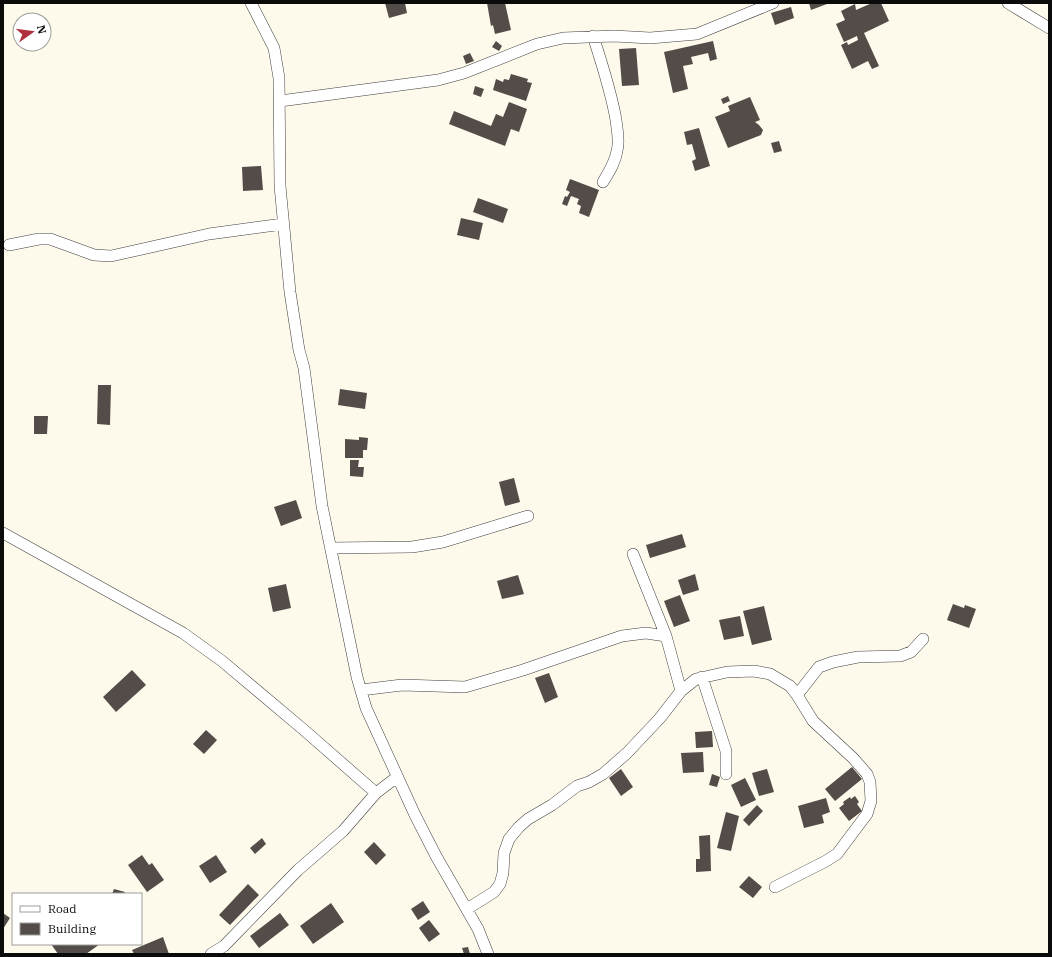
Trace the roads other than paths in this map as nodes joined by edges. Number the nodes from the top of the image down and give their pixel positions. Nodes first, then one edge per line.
1 (251, 3) edge
2 (773, 3) edge
3 (1008, 3) edge
4 (1049, 28) edge
5 (593, 36) junction
6 (280, 101) junction
7 (603, 182) dead end
8 (283, 224) junction
9 (9, 245) dead end
10 (528, 516) dead end
11 (3, 533) edge
12 (331, 548) junction
13 (633, 554) dead end
14 (666, 636) junction
15 (923, 639) dead end
16 (702, 677) junction
17 (361, 690) junction
18 (681, 691) junction
19 (797, 695) junction
20 (726, 774) dead end
21 (397, 777) junction
22 (376, 793) junction
23 (775, 886) dead end
24 (467, 909) junction
25 (211, 954) edge
26 (488, 954) edge

1 - 6 street
2 - 5 street
3 - 4 street
5 - 6 street
5 - 7 street
6 - 8 street
8 - 9 street
8 - 12 street
10 - 12 street
11 - 22 street
12 - 17 street
13 - 14 street
14 - 17 street
14 - 18 street
15 - 19 street
16 - 18 street
16 - 19 street
16 - 20 street
17 - 21 street
18 - 24 street
19 - 23 street
21 - 22 street
21 - 24 street
22 - 25 street
24 - 26 street

